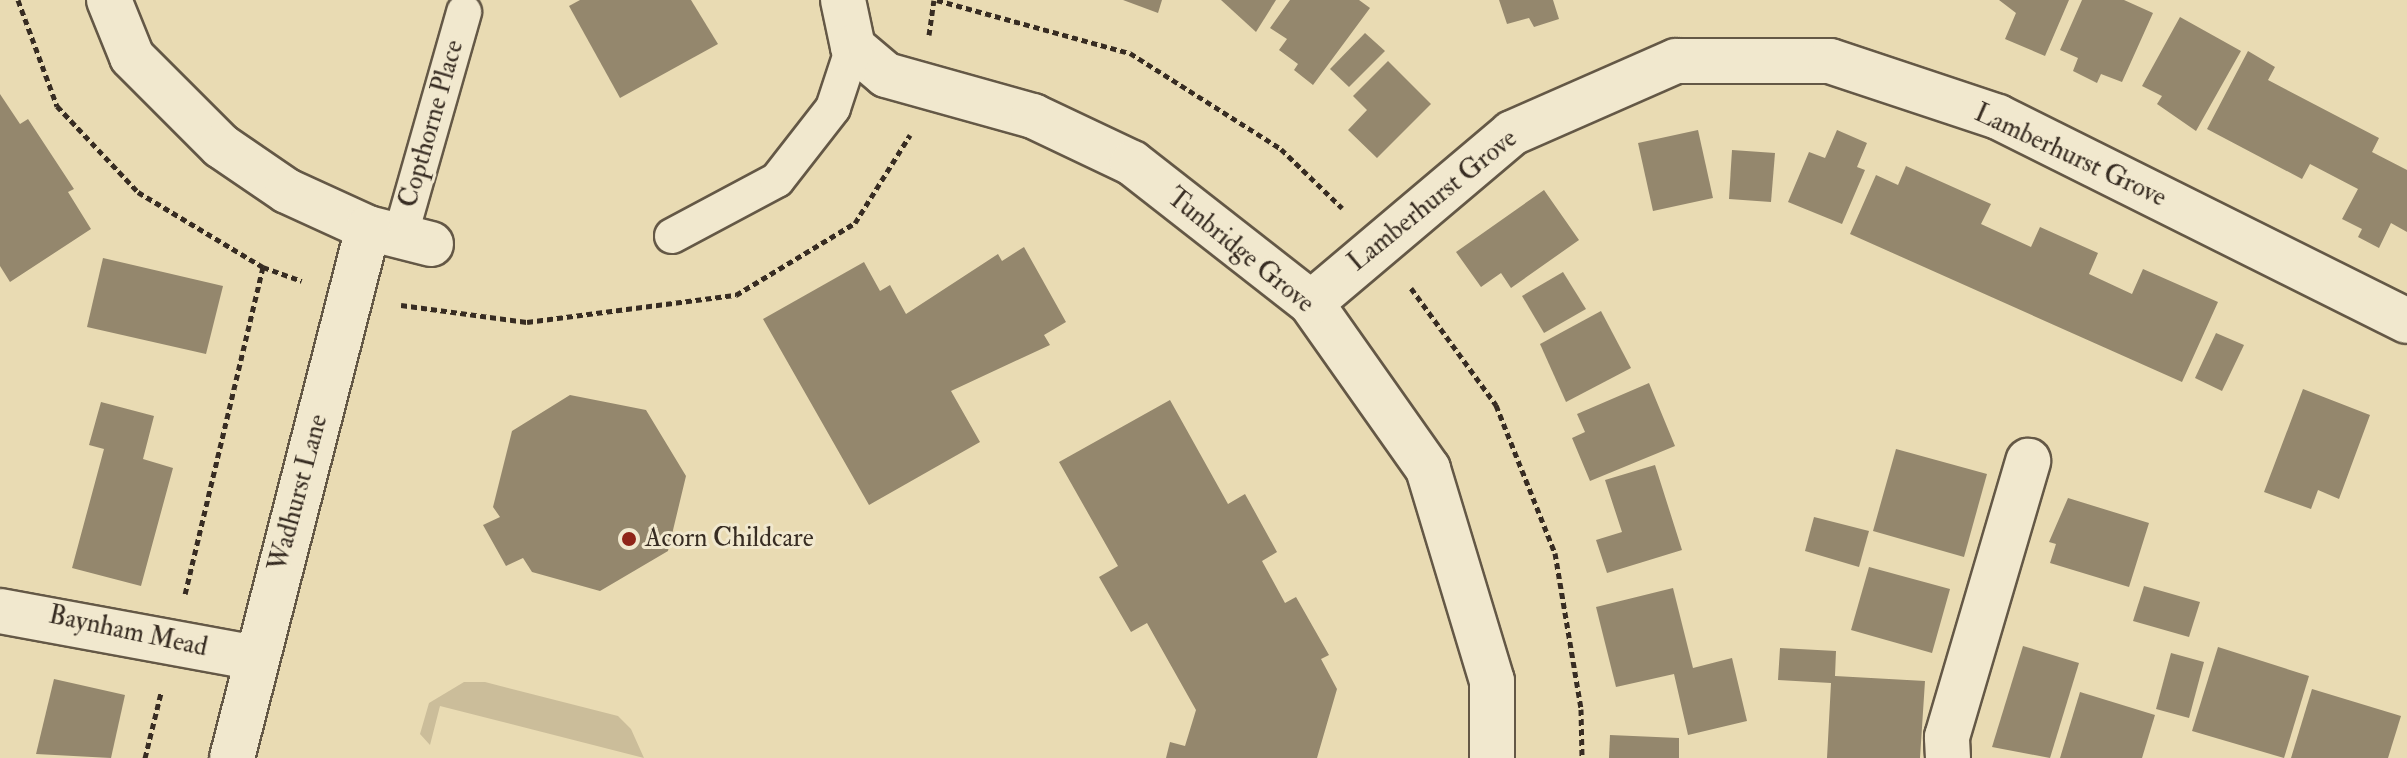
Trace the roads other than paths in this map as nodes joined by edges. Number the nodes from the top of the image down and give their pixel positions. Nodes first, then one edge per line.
1 (109, 0) edge
2 (843, 0) edge
3 (464, 12) dead end
4 (853, 47) junction
5 (400, 236) junction
6 (672, 236) dead end
7 (1311, 303) junction
8 (2407, 321) edge
9 (2028, 461) dead end
10 (0, 611) edge
11 (256, 658) junction
12 (232, 758) edge
13 (1492, 758) edge
14 (1948, 758) edge

1 - 5 street
2 - 4 street
3 - 5 lane, Copthorne Place
4 - 6 lane
4 - 7 street, Tunbridge Grove
5 - 11 street, Wadhurst Lane
7 - 8 street, Lamberhurst Grove
7 - 13 street, Tunbridge Grove
9 - 14 street
10 - 11 street, Baynham Mead
11 - 12 street, Wadhurst Lane

